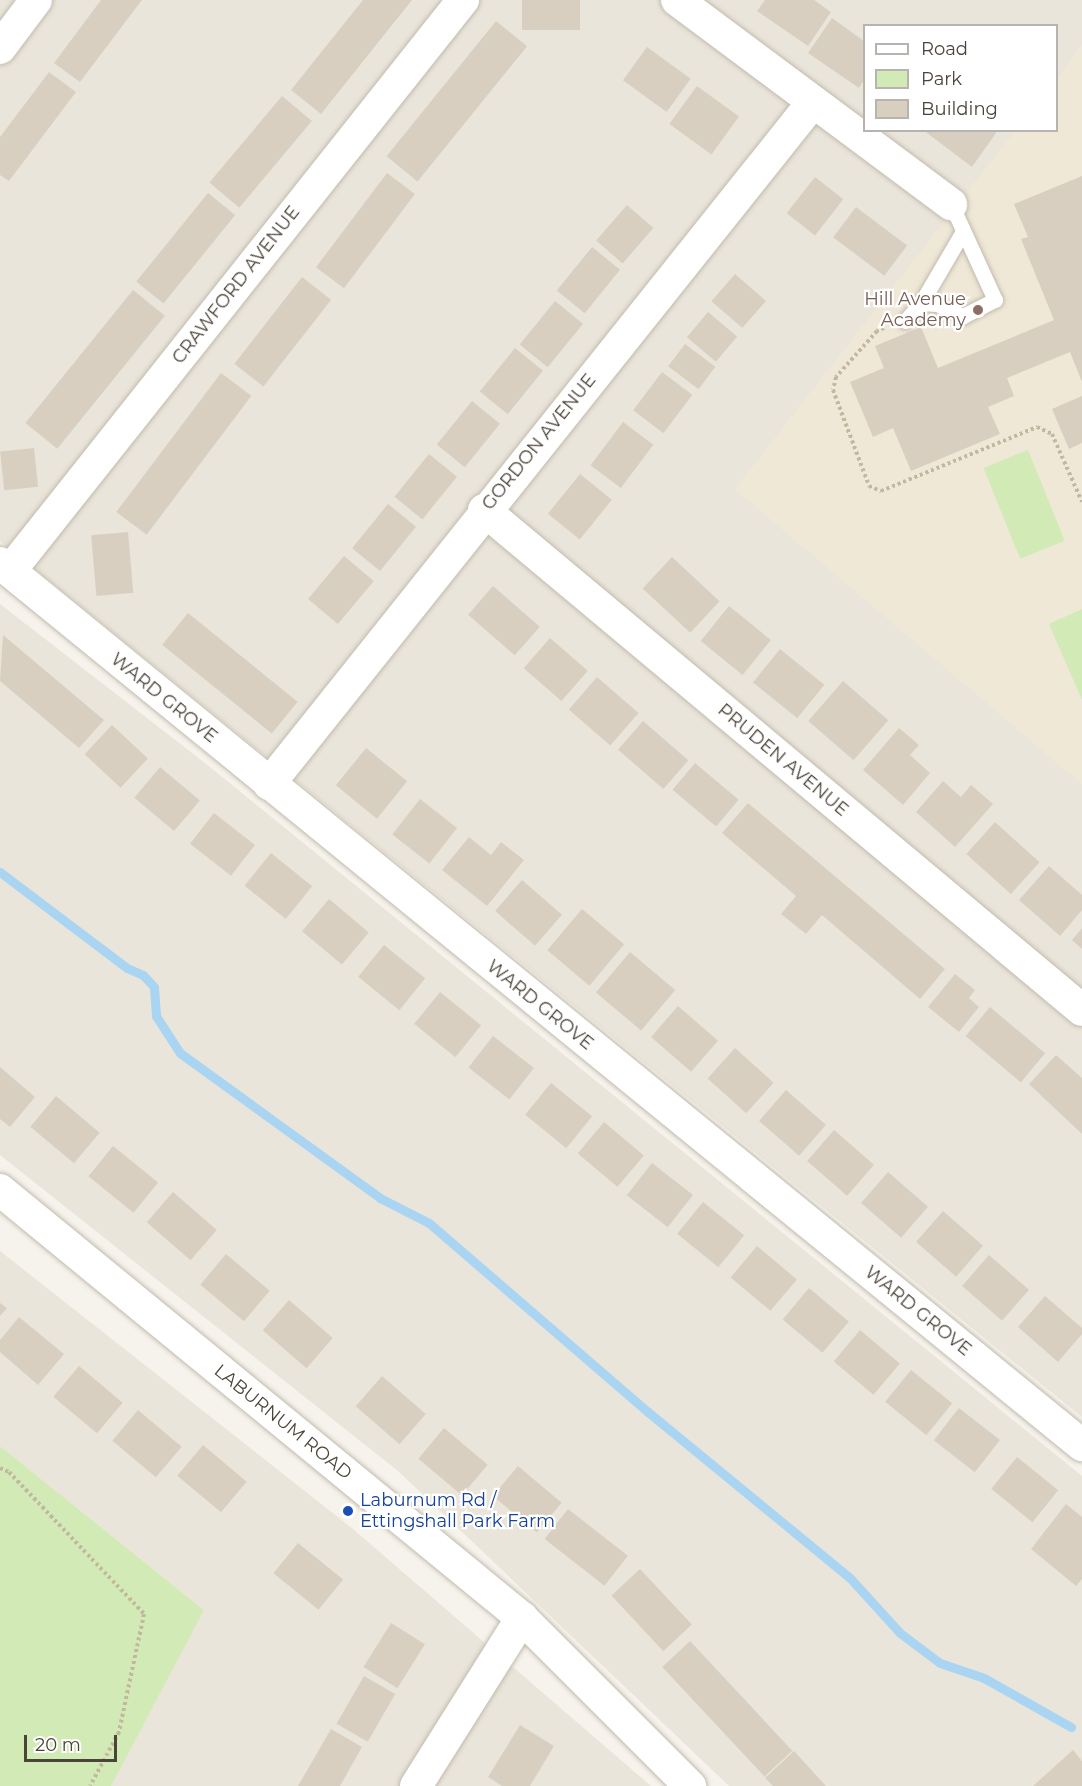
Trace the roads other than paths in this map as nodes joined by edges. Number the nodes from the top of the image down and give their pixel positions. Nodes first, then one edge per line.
1 (36, 0) edge
2 (463, 0) edge
3 (677, 0) edge
4 (0, 48) edge
5 (813, 102) junction
6 (951, 204) joint
7 (962, 233) junction
8 (921, 303) junction
9 (904, 321) road end
10 (484, 510) junction
11 (5, 567) edge
12 (269, 784) junction
13 (1082, 1010) edge
14 (0, 1190) edge
15 (1082, 1445) edge
16 (522, 1618) junction
17 (416, 1786) edge
18 (690, 1786) edge

1 - 4 street
2 - 11 street, CRAWFORD AVENUE
3 - 5 street
5 - 6 street
5 - 10 street, GORDON AVENUE
6 - 7 lane
7 - 8 lane
7 - 8 lane
8 - 9 lane
10 - 12 street, GORDON AVENUE
10 - 13 street, PRUDEN AVENUE
11 - 12 street, WARD GROVE
12 - 15 street, WARD GROVE
14 - 16 street, LABURNUM ROAD
16 - 17 street
16 - 18 street, LABURNUM ROAD

